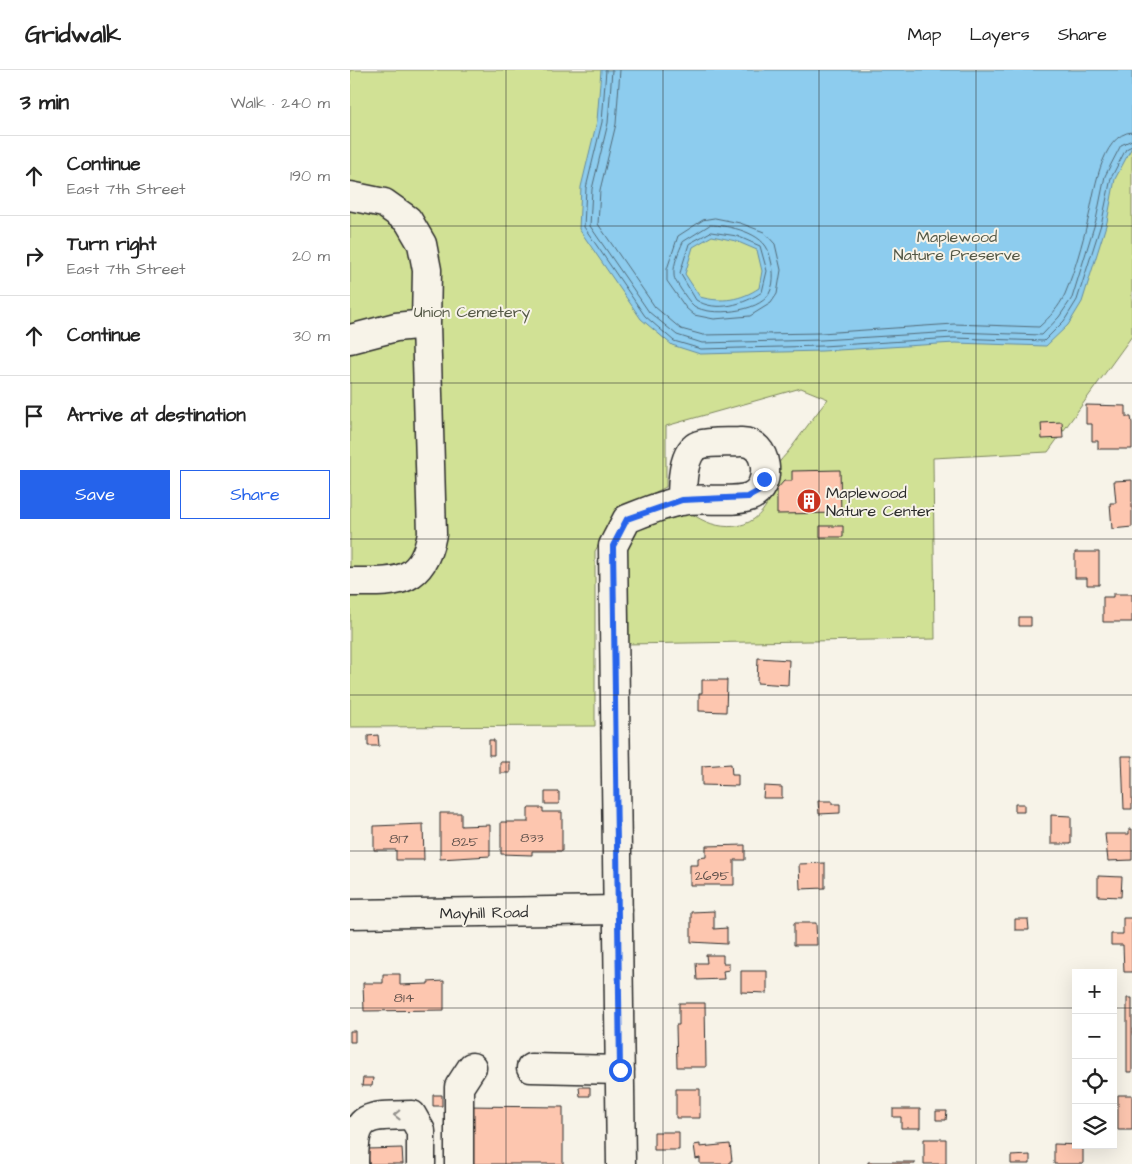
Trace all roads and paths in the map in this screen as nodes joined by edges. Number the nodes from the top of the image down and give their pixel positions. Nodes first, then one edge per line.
1 (350, 196) edge
2 (426, 324) junction
3 (350, 339) edge
4 (682, 500) dead end
5 (350, 582) edge
6 (618, 910) junction
7 (350, 914) edge
8 (472, 1067) dead end
9 (531, 1068) dead end
10 (620, 1070) junction
11 (354, 1164) edge
12 (421, 1164) edge
13 (459, 1164) edge
14 (622, 1164) edge

1 - 2 street
2 - 3 street
2 - 5 street
4 - 6 street
6 - 7 street, Mayhill Road
6 - 10 street
8 - 13 street
9 - 10 street
10 - 14 street
12 -> 11 street

